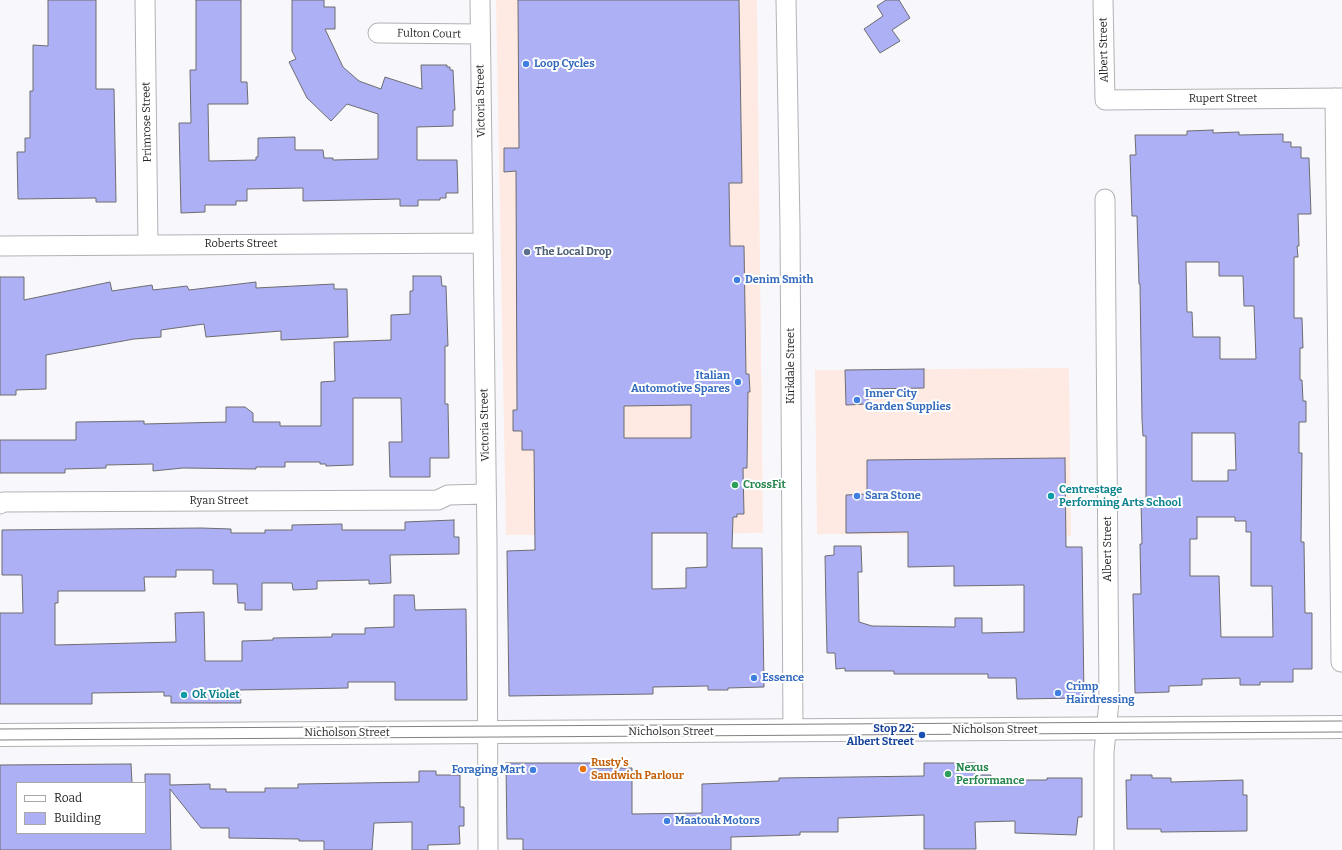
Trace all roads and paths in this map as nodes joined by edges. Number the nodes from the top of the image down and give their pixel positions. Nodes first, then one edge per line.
1 (145, 0) edge
2 (480, 0) edge
3 (786, 0) edge
4 (1103, 0) edge
5 (378, 33) dead end
6 (480, 34) junction
7 (1338, 98) edge
8 (1105, 100) joint
9 (1105, 199) dead end
10 (483, 243) junction
11 (148, 245) junction
12 (0, 246) edge
13 (486, 500) junction
14 (2, 503) edge
15 (1341, 662) edge
16 (1342, 727) edge
17 (1107, 729) junction
18 (793, 731) junction
19 (488, 732) junction
20 (0, 735) edge
21 (488, 850) edge
22 (1104, 850) edge

1 - 11 street, Primrose Street
2 - 6 street, Victoria Street
3 - 18 street, Kirkdale Street
4 - 8 street, Albert Street
5 - 6 street, Fulton Court
6 - 10 street, Victoria Street
7 - 8 street, Rupert Street
7 - 15 street
9 - 17 street, Albert Street
10 - 11 street, Roberts Street
10 - 13 street, Victoria Street
11 - 12 street, Roberts Street
13 - 14 street, Ryan Street
13 - 19 street, Victoria Street
16 - 17 main road, Nicholson Street
17 - 18 main road, Nicholson Street
17 - 22 street, Albert Street
18 - 19 main road, Nicholson Street
19 - 20 main road, Nicholson Street
19 - 21 street, Victoria Street

